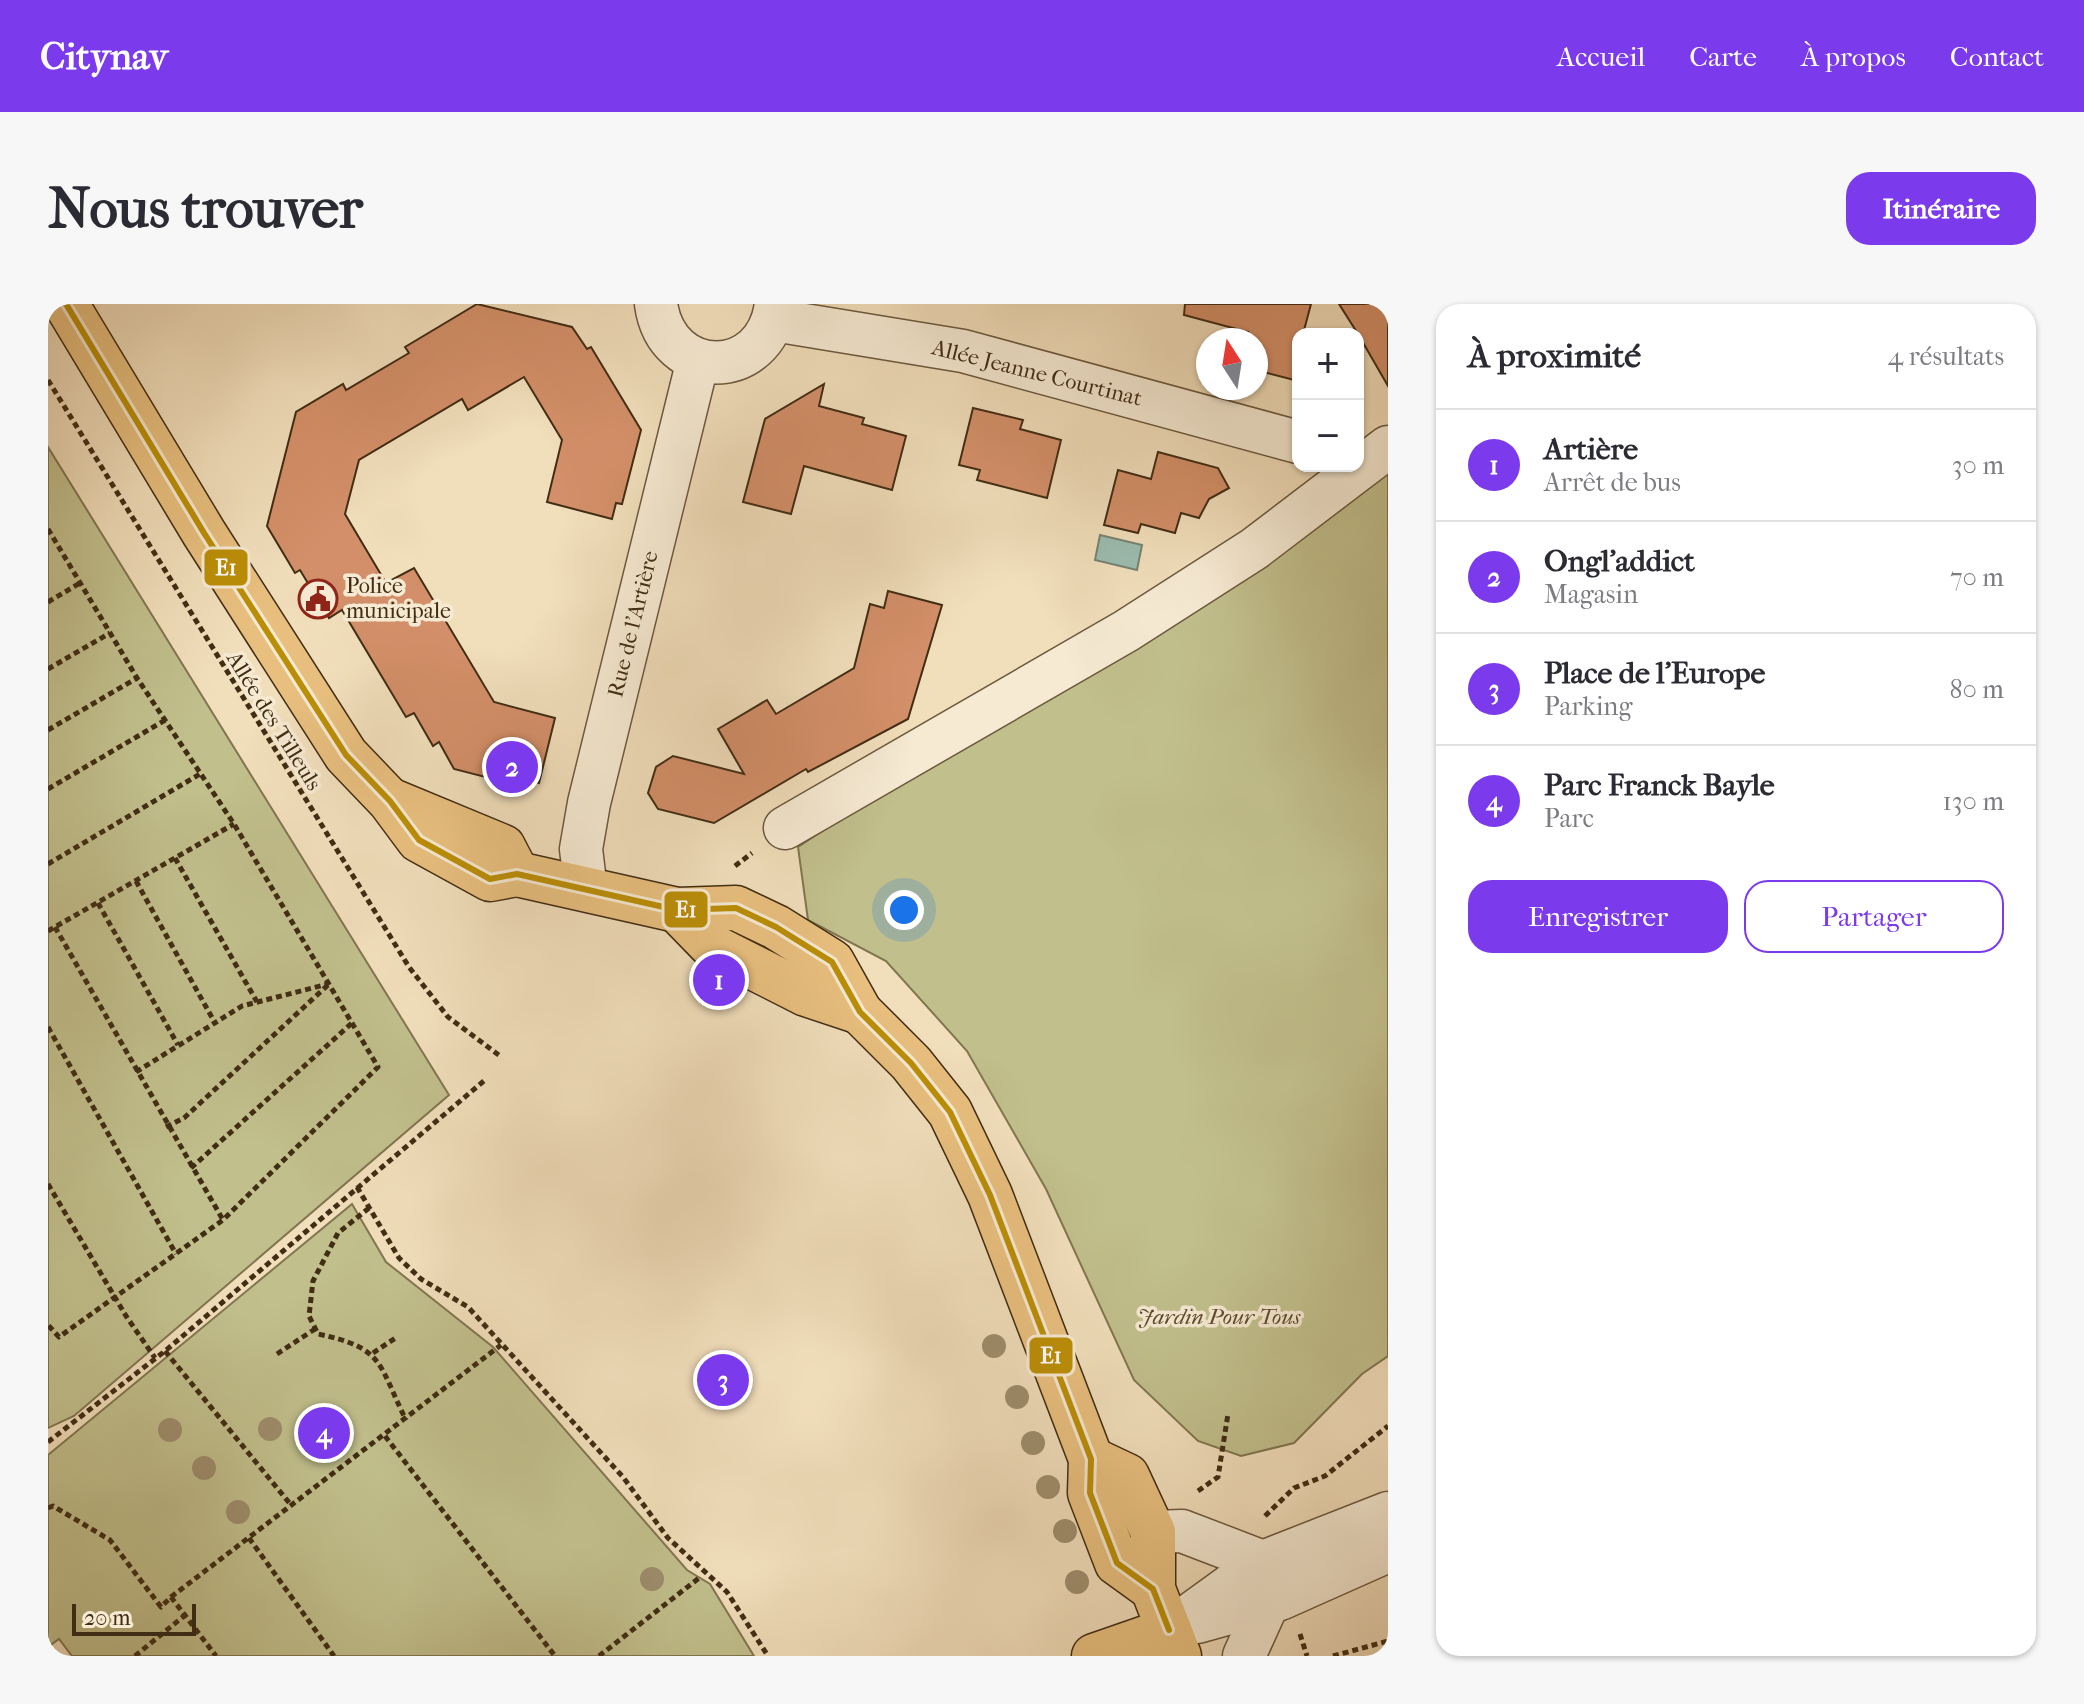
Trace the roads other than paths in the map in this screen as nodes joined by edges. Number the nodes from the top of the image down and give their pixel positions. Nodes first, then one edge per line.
1 (66, 304) edge
2 (656, 304) edge
3 (775, 312) edge
4 (698, 360) junction
5 (1292, 440) edge
6 (1372, 455) edge
7 (785, 828) dead end
8 (586, 890) junction
9 (1091, 1459) junction
10 (1388, 1513) edge
11 (1153, 1532) junction
12 (1388, 1551) edge
13 (1267, 1575) junction
14 (1153, 1589) junction
15 (1165, 1647) edge
16 (1094, 1656) edge
17 (1244, 1656) edge

1 - 8 main road
2 - 4 street
3 - 4 street
3 - 5 street, Allée Jeanne Courtinat
4 - 8 street, Rue de l'Artière
6 - 7 street
8 - 9 main road
9 - 11 main road
9 - 14 main road
10 - 13 street
11 - 13 street
11 - 14 main road
12 - 13 street
13 - 15 street
13 - 17 street
14 - 15 main road
15 - 16 main road

